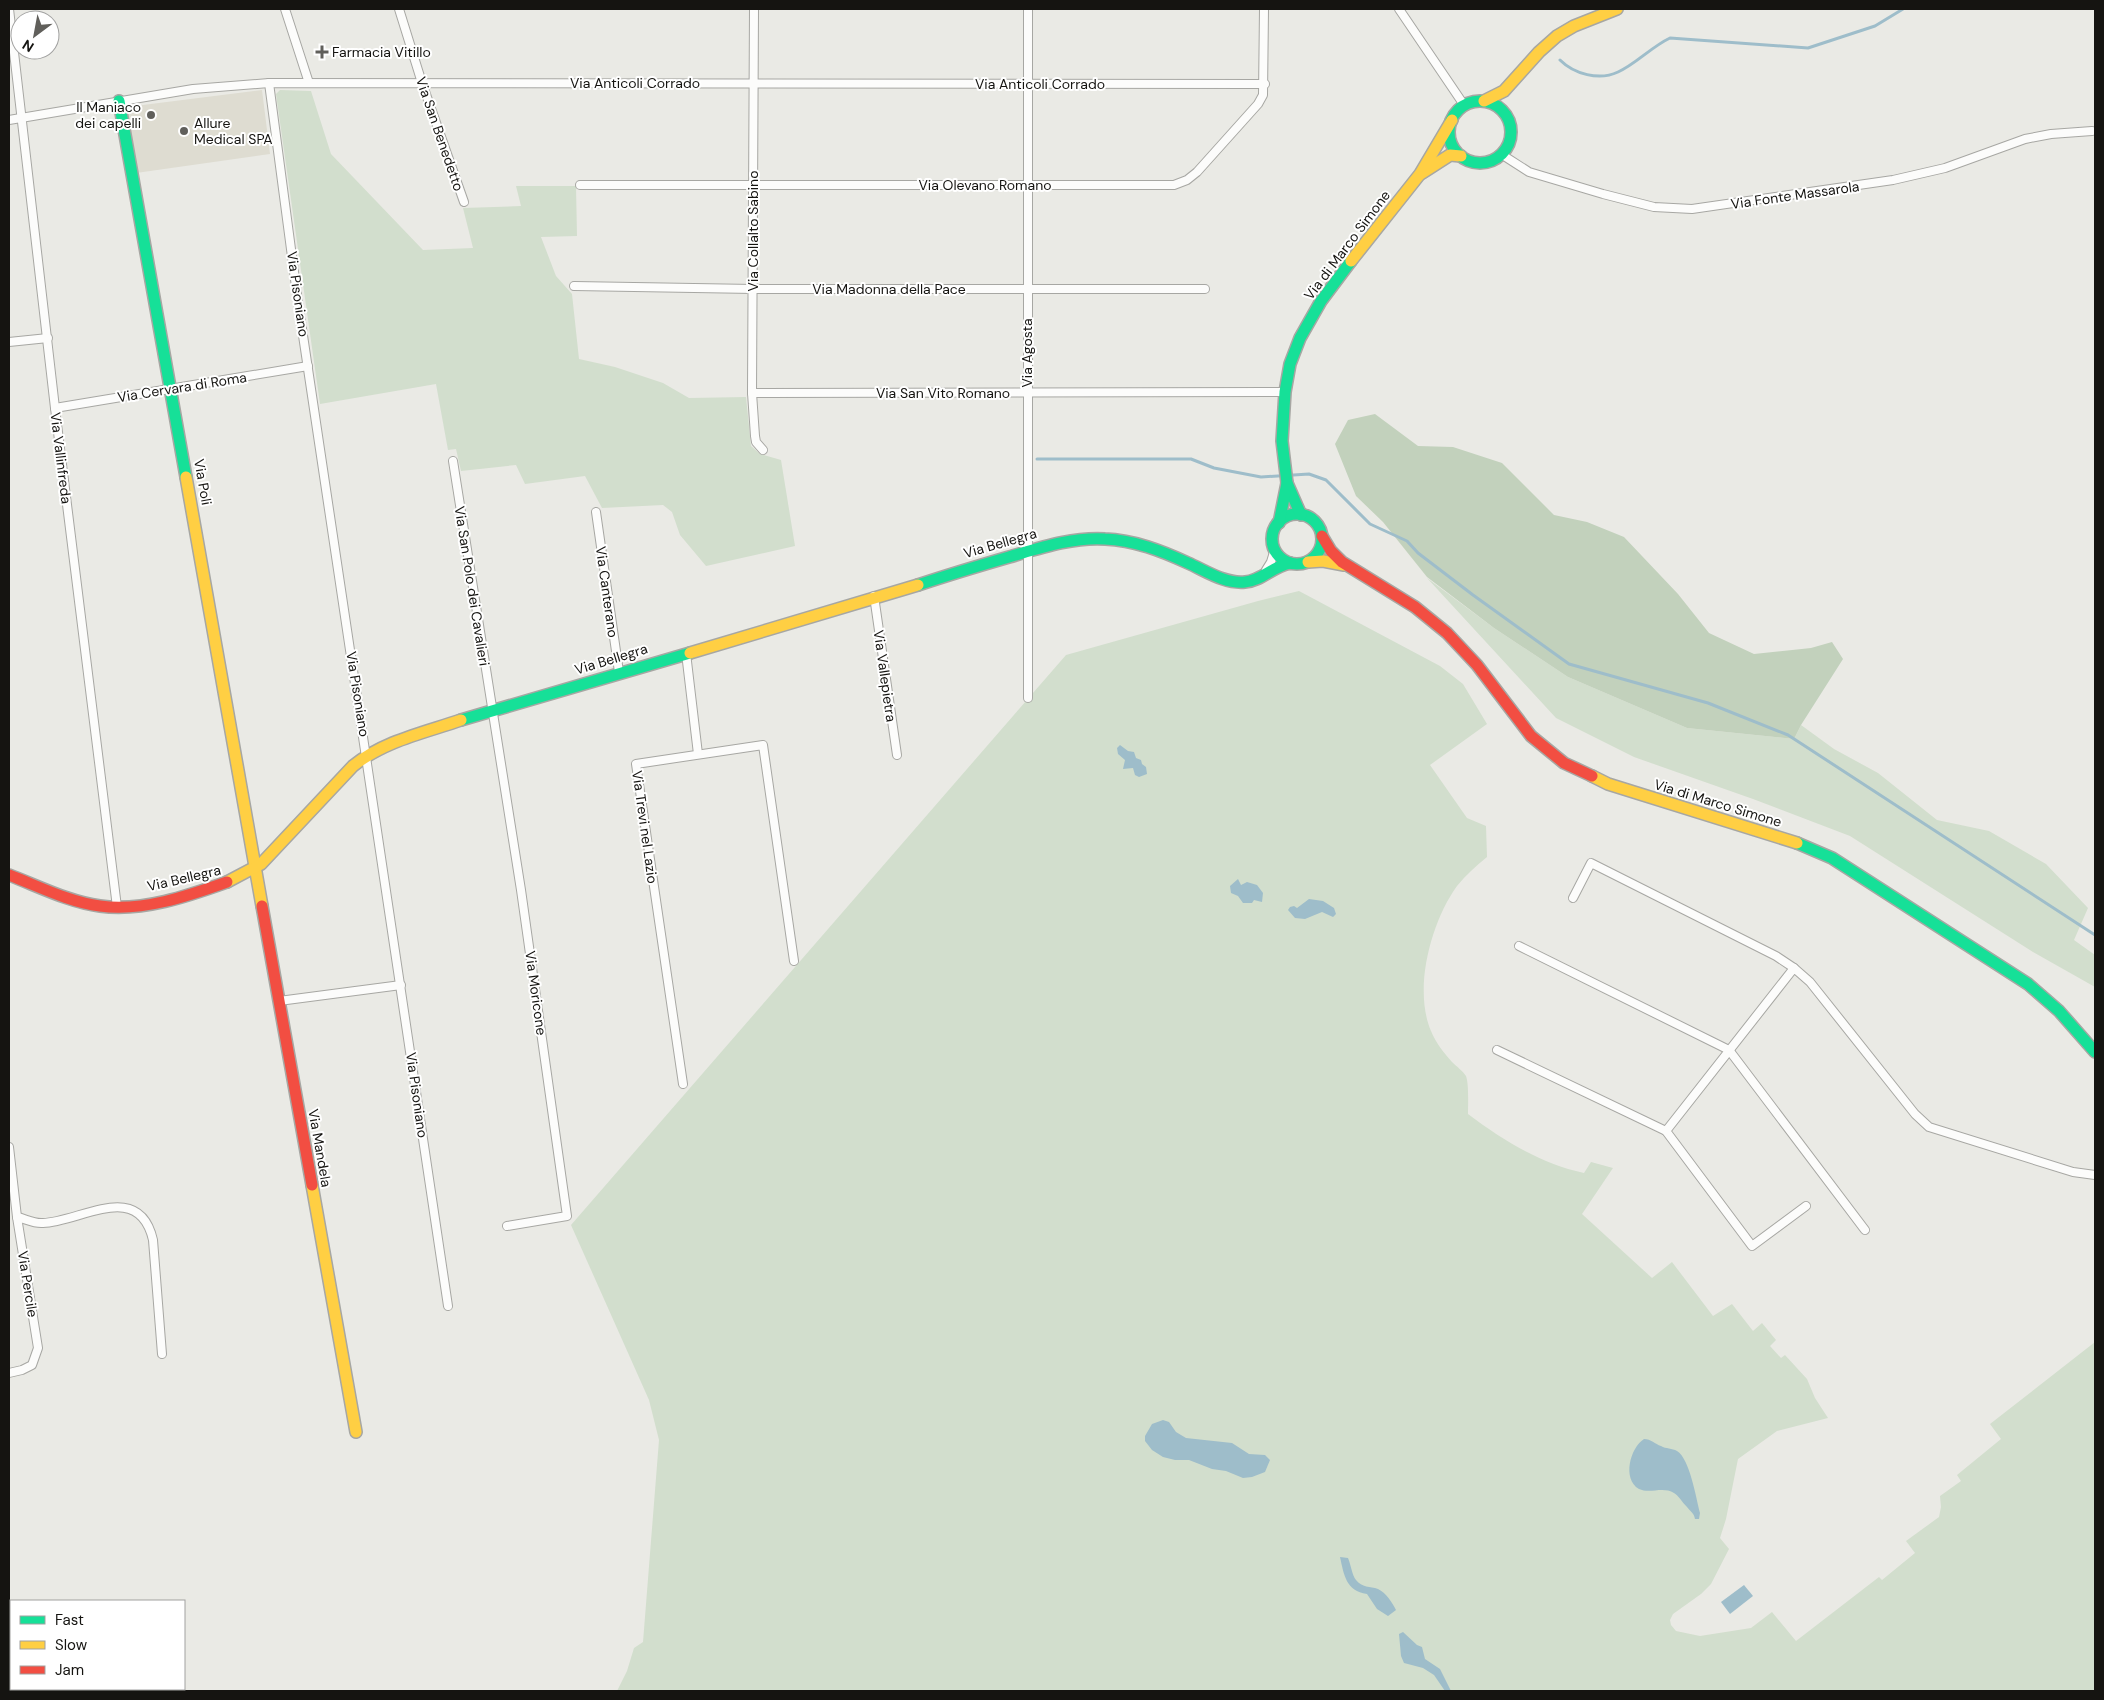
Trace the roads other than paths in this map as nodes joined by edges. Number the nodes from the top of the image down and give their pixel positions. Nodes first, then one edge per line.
1 (9, 9) edge
2 (285, 9) edge
3 (399, 9) edge
4 (754, 9) edge
5 (1028, 9) edge
6 (1264, 9) edge
7 (1399, 9) edge
8 (1617, 9) edge
9 (1513, 82) junction
10 (269, 83) junction
11 (309, 83) junction
12 (422, 83) junction
13 (1028, 83) junction
14 (753, 84) junction
15 (1265, 84) junction
16 (119, 101) junction
17 (1484, 101) junction
18 (1464, 105) junction
19 (23, 118) junction
20 (1508, 118) junction
21 (9, 120) edge
22 (1452, 120) junction
23 (2092, 131) dead end
24 (1502, 154) junction
25 (1460, 156) junction
26 (1420, 174) junction
27 (580, 184) dead end
28 (753, 184) junction
29 (1028, 185) junction
30 (464, 202) dead end
31 (574, 286) dead end
32 (1027, 288) junction
33 (754, 289) junction
34 (1205, 289) dead end
35 (48, 338) junction
36 (9, 342) edge
37 (308, 366) junction
38 (171, 389) junction
39 (1285, 392) junction
40 (752, 393) junction
41 (1027, 393) junction
42 (55, 408) junction
43 (763, 450) dead end
44 (453, 462) dead end
45 (1287, 483) junction
46 (596, 512) dead end
47 (1301, 515) junction
48 (1279, 523) junction
49 (1322, 536) junction
50 (1275, 549) junction
51 (1029, 550) junction
52 (1307, 562) junction
53 (1290, 563) junction
54 (1349, 567) junction
55 (1265, 572) junction
56 (874, 596) junction
57 (686, 653) junction
58 (619, 672) junction
59 (1028, 698) dead end
60 (492, 710) junction
61 (698, 754) junction
62 (367, 755) junction
63 (897, 755) dead end
64 (255, 869) junction
65 (9, 875) edge
66 (1573, 898) dead end
67 (117, 907) junction
68 (1519, 946) dead end
69 (794, 961) dead end
70 (1794, 968) junction
71 (401, 985) junction
72 (279, 1001) junction
73 (1497, 1050) dead end
74 (1729, 1050) junction
75 (2095, 1052) edge
76 (683, 1084) dead end
77 (1666, 1131) junction
78 (9, 1147) edge
79 (2095, 1175) edge
80 (1806, 1206) dead end
81 (17, 1216) junction
82 (507, 1226) dead end
83 (1866, 1230) dead end
84 (448, 1306) dead end
85 (162, 1354) dead end
86 (9, 1373) edge
87 (356, 1432) dead end

1 - 19 street, Via Vallinfreda
2 - 11 street
3 - 12 street, Via San Benedetto
4 - 14 street, Via Collalto Sabino
5 - 13 street, Via Agosta
6 - 15 street, Via Olevano Romano
7 - 18 street
8 - 9 street
9 - 17 street
9 - 20 street
10 - 11 street, Via Anticoli Corrado
10 - 16 street, Via Anticoli Corrado
10 - 37 street, Via Pisoniano
11 - 12 street, Via Anticoli Corrado
12 - 14 street, Via Anticoli Corrado
12 - 30 street, Via San Benedetto
13 - 14 street, Via Anticoli Corrado
13 - 15 street, Via Anticoli Corrado
13 - 29 street, Via Agosta
14 - 28 street, Via Collalto Sabino
15 - 29 street, Via Olevano Romano
16 - 19 street, Via Anticoli Corrado
16 - 38 street, Via Poli
17 - 18 street
17 - 20 street
18 - 22 street
19 - 21 street, Via Anticoli Corrado
19 - 35 street, Via Vallinfreda
20 - 24 street
22 - 25 street
22 - 26 street, Via di Marco Simone
23 - 24 street, Via Fonte Massarola
24 - 25 street
25 - 26 street, Via di Marco Simone
26 - 39 street, Via di Marco Simone
27 - 28 street, Via Olevano Romano
28 - 29 street, Via Olevano Romano
28 - 33 street, Via Collalto Sabino
29 - 32 street, Via Agosta
31 - 33 street, Via Madonna della Pace
32 - 33 street, Via Madonna della Pace
32 - 34 street, Via Madonna della Pace
32 - 41 street, Via Agosta
33 - 40 street, Via Collalto Sabino
35 - 36 street
35 - 42 street, Via Vallinfreda
37 - 38 street, Via Cervara di Roma
37 - 62 street, Via Pisoniano
38 - 42 street, Via Cervara di Roma
38 - 64 street, Via Poli
39 - 41 street, Via San Vito Romano
39 - 45 street, Via di Marco Simone
40 - 41 street, Via San Vito Romano
40 - 43 street, Via Collalto Sabino
41 - 51 street, Via Agosta
42 - 67 street, Via Vallinfreda
44 - 60 street, Via San Polo dei Cavalieri
45 - 47 street, Via di Marco Simone
45 - 48 street, Via di Marco Simone
46 - 58 street, Via Canterano
47 - 48 street
47 - 49 street
48 - 50 street
49 - 52 street
49 - 54 street, Via di Marco Simone
50 - 53 street
50 - 55 street
51 - 55 street, Via Bellegra
51 - 56 street, Via Bellegra
51 - 59 street, Via Agosta
52 - 53 street
52 - 54 street, Via di Marco Simone
53 - 55 street, Via Bellegra
54 - 75 street, Via di Marco Simone
56 - 57 street, Via Bellegra
56 - 63 street, Via Vallepietra
57 - 58 street, Via Bellegra
57 - 61 street
58 - 60 street, Via Bellegra
60 - 62 street, Via Bellegra
60 - 82 street, Via Moricone
61 - 69 street, Via Trevi nel Lazio
61 - 76 street, Via Trevi nel Lazio
62 - 64 street, Via Bellegra
62 - 71 street, Via Pisoniano
64 - 67 street, Via Bellegra
64 - 72 street, Via Mandela
65 - 67 street, Via Bellegra
66 - 70 street
68 - 74 street
70 - 74 street
70 - 79 street
71 - 72 street
71 - 84 street, Via Pisoniano
72 - 87 street, Via Mandela
73 - 77 street
74 - 77 street
74 - 83 street
77 - 80 street
78 - 81 street, Via Percile
81 - 85 street
81 - 86 street, Via Percile

